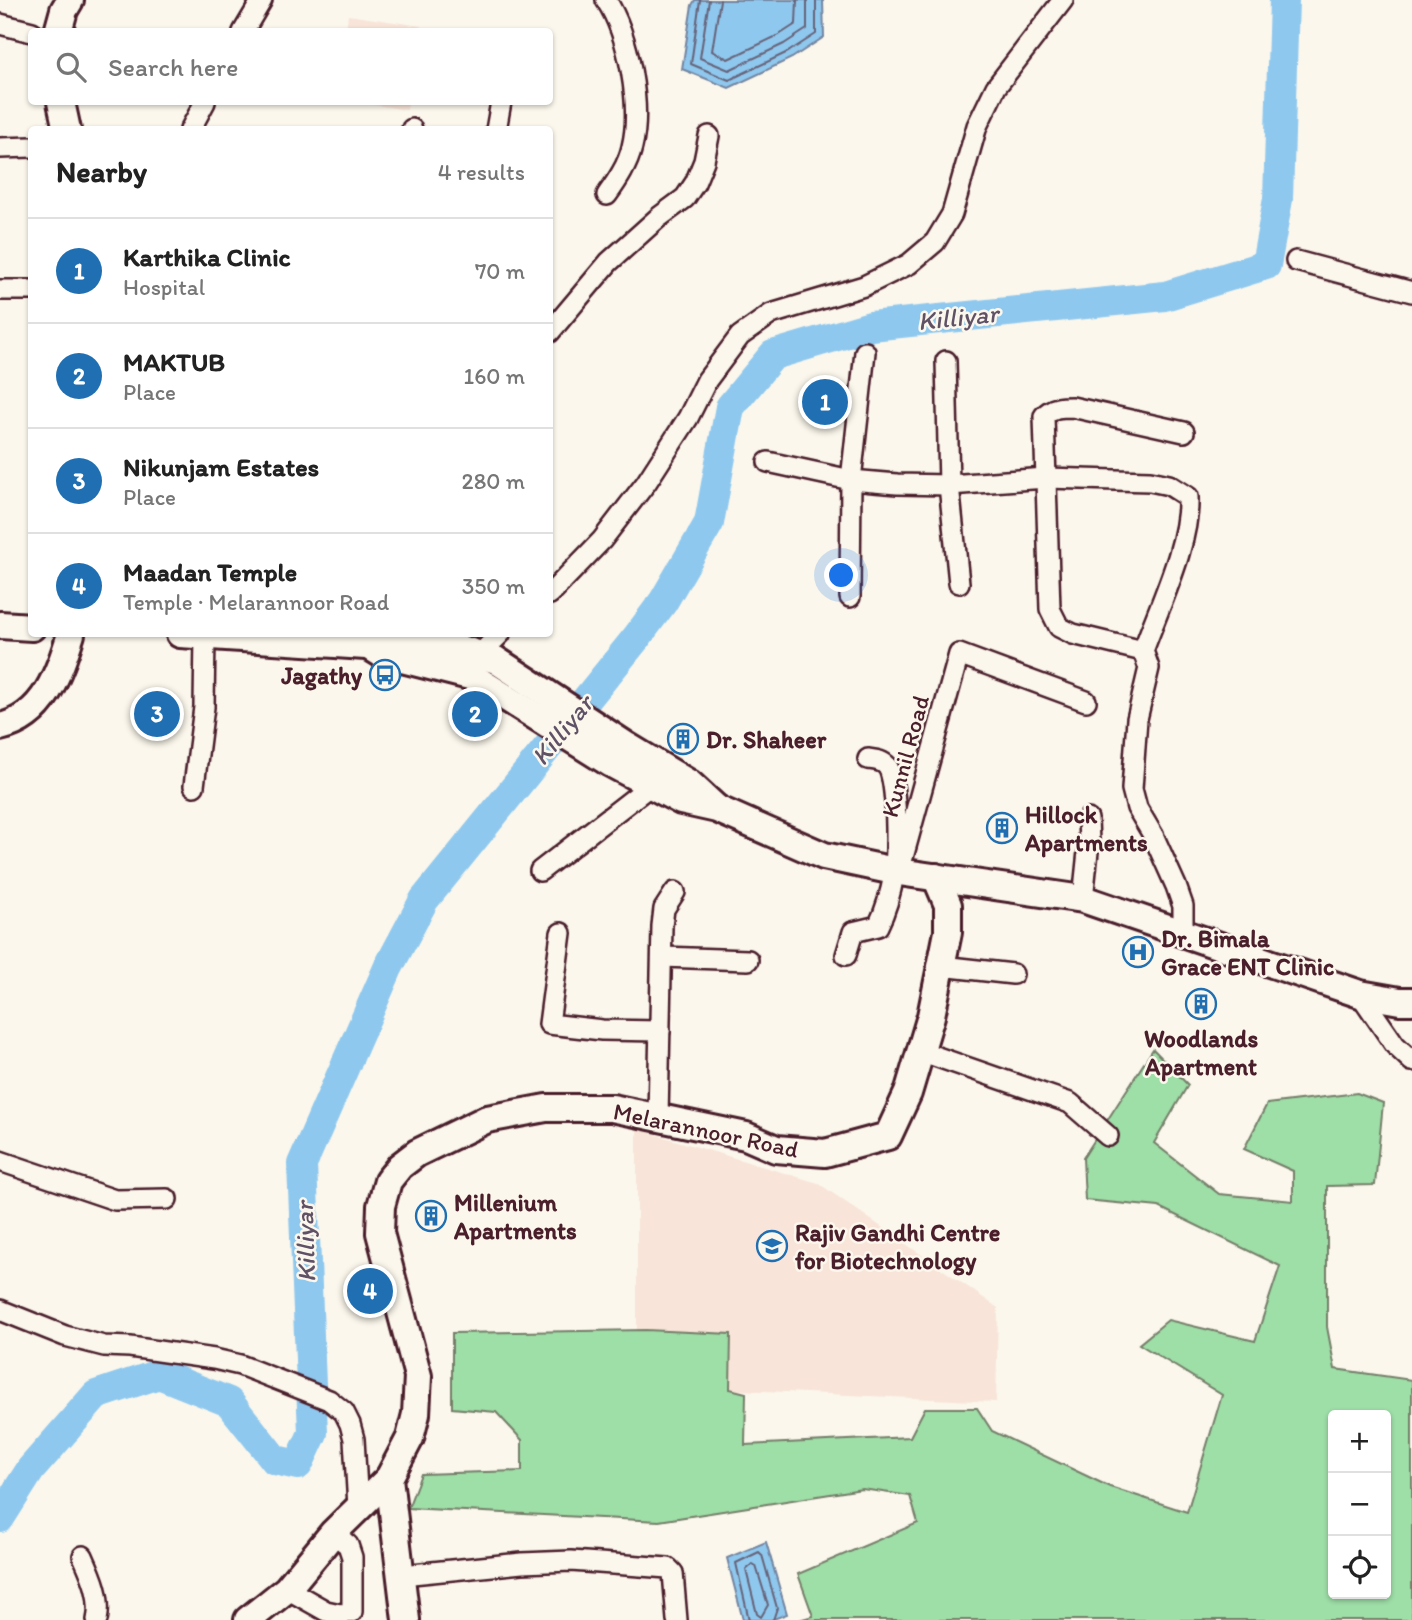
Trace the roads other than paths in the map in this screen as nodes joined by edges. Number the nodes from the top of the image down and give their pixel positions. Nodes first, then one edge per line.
1 (70, 0) edge
2 (262, 0) edge
3 (606, 0) edge
4 (1063, 0) edge
5 (0, 24) edge
6 (59, 28) edge
7 (245, 28) edge
8 (28, 31) edge
9 (62, 105) edge
10 (203, 105) edge
11 (500, 105) edge
12 (66, 126) edge
13 (192, 126) edge
14 (497, 126) edge
15 (709, 136) dead end
16 (28, 147) edge
17 (0, 148) edge
18 (607, 195) dead end
19 (1296, 261) dead end
20 (0, 290) edge
21 (28, 290) edge
22 (1412, 292) edge
23 (553, 328) edge
24 (865, 352) dead end
25 (946, 361) dead end
26 (1184, 432) dead end
27 (768, 463) dead end
28 (1046, 478) junction
29 (851, 480) junction
30 (949, 485) junction
31 (959, 583) dead end
32 (553, 591) edge
33 (850, 597) dead end
34 (0, 625) edge
35 (28, 627) edge
36 (70, 637) edge
37 (192, 637) edge
38 (258, 637) edge
39 (498, 637) edge
40 (367, 642) edge
41 (1143, 651) junction
42 (483, 664) junction
43 (1086, 701) dead end
44 (0, 727) edge
45 (618, 755) junction
46 (868, 759) dead end
47 (651, 785) junction
48 (194, 786) dead end
49 (718, 809) junction
50 (1088, 820) dead end
51 (540, 871) dead end
52 (897, 872) junction
53 (936, 877) junction
54 (675, 892) dead end
55 (1083, 899) junction
56 (1183, 932) junction
57 (561, 933) dead end
58 (846, 956) dead end
59 (662, 957) junction
60 (748, 960) dead end
61 (941, 966) junction
62 (1013, 974) dead end
63 (1360, 994) junction
64 (1412, 1001) edge
65 (660, 1031) junction
66 (920, 1051) junction
67 (1412, 1060) edge
68 (657, 1116) junction
69 (1108, 1136) dead end
70 (0, 1161) edge
71 (167, 1199) dead end
72 (0, 1310) edge
73 (389, 1478) junction
74 (358, 1507) junction
75 (333, 1533) junction
76 (83, 1556) dead end
77 (402, 1575) junction
78 (287, 1588) junction
79 (340, 1617) edge
80 (97, 1620) edge
81 (248, 1620) edge
82 (406, 1620) edge
83 (677, 1620) edge

1 - 6 street
2 - 7 street
3 - 18 street
4 - 32 street
5 - 8 street
9 - 12 street
10 - 13 street
11 - 14 street
15 - 23 street
16 - 17 street
19 - 22 street
20 - 21 street
24 - 29 street
25 - 30 street
26 - 28 street
27 - 29 street
28 - 30 street
28 - 41 street
28 - 41 street
29 - 30 street
29 - 33 street
30 - 31 street
34 - 35 street
36 - 44 street
37 - 48 street
38 - 40 street
39 - 42 street
40 - 42 street
41 - 56 street
42 - 45 street
43 - 52 street, Kunnil Road
45 - 47 street
45 - 49 street
46 - 52 street
47 - 49 street
47 - 51 street
49 - 52 street
50 - 55 street
52 - 53 street
52 - 58 street
53 - 55 street
53 - 61 street, Melarannoor Road
54 - 59 street
55 - 56 street
56 - 63 street
57 - 65 street
59 - 60 street
59 - 65 street
61 - 62 street
61 - 66 street, Melarannoor Road
63 - 64 street
63 - 67 street
65 - 68 street
66 - 68 street, Melarannoor Road
66 - 69 street
68 - 73 street, Melarannoor Road
70 - 71 street
72 - 74 street
73 - 74 street, Melarannoor Road
73 - 77 street
74 - 75 street, Melarannoor Road
75 - 78 street, Melarannoor Road
75 - 79 street
76 - 80 street
77 - 82 street
77 - 83 street
78 - 79 street
78 - 81 street, Melarannoor Road

